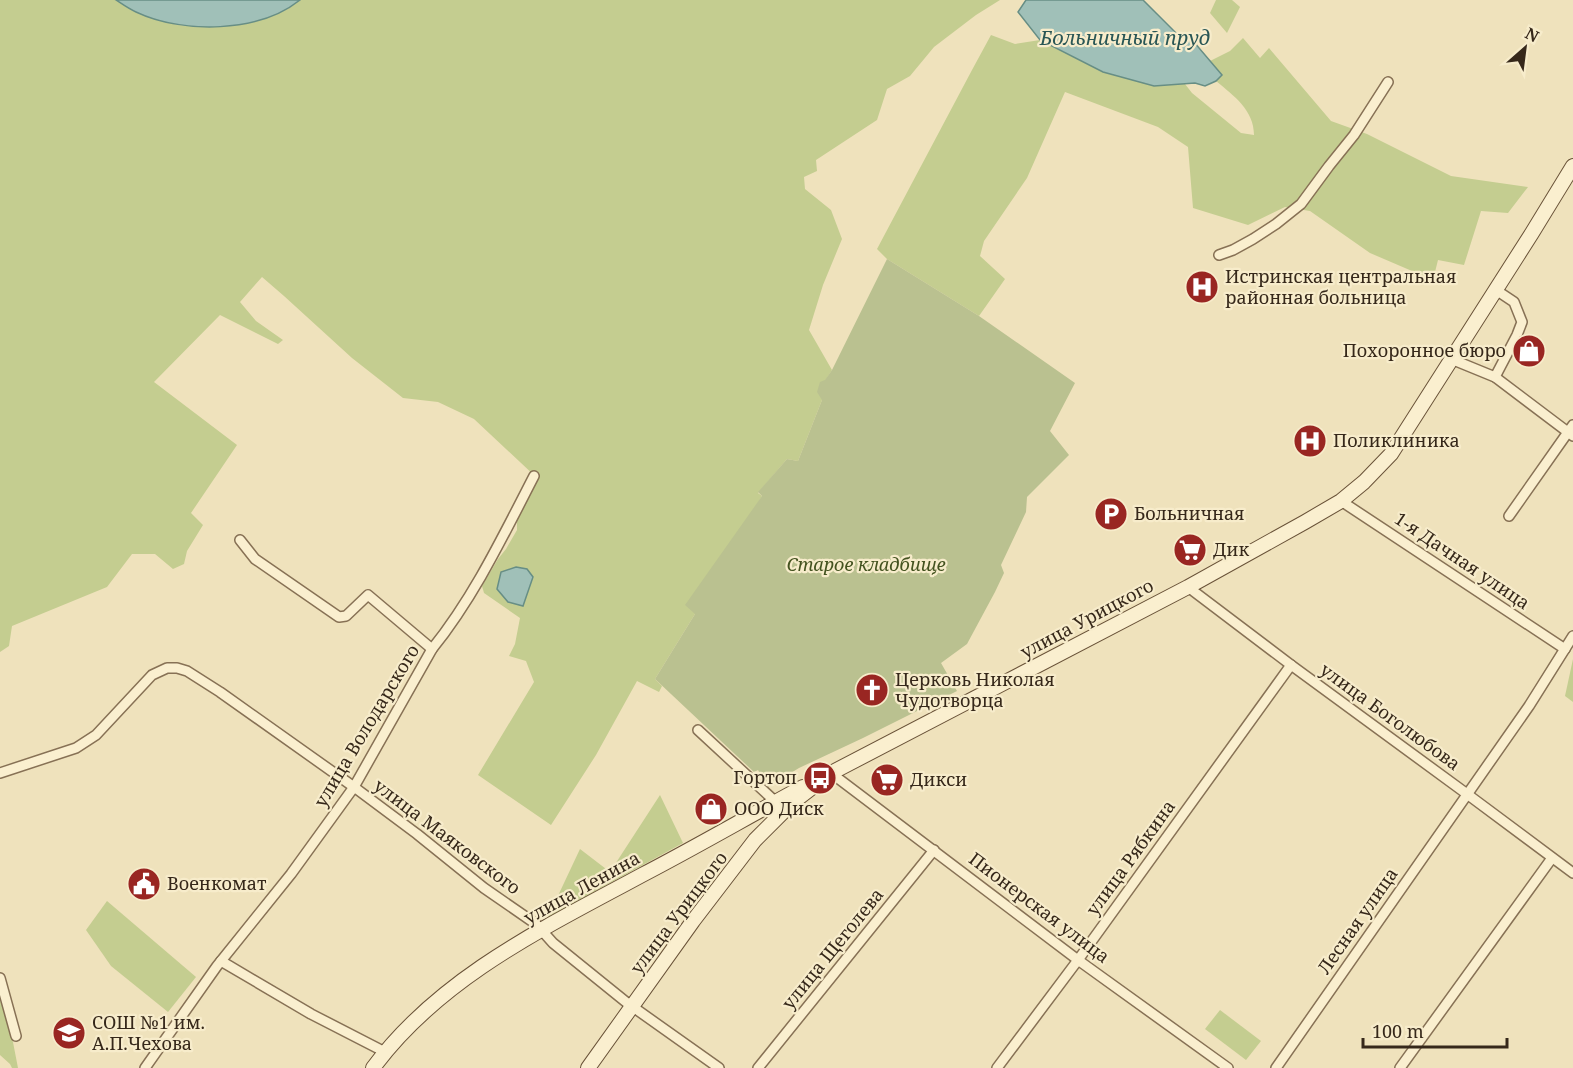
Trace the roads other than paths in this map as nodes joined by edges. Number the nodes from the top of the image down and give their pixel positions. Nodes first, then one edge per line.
1 (1388, 82) dead end
2 (1573, 166) edge
3 (1219, 255) dead end
4 (1496, 290) junction
5 (1451, 359) junction
6 (1495, 377) junction
7 (1571, 431) edge
8 (534, 476) dead end
9 (1341, 501) junction
10 (1509, 516) dead end
11 (240, 540) dead end
12 (1188, 587) junction
13 (1573, 636) edge
14 (432, 649) junction
15 (1565, 649) junction
16 (1290, 665) junction
17 (698, 730) dead end
18 (0, 773) edge
19 (831, 773) junction
20 (354, 787) junction
21 (1467, 794) junction
22 (780, 806) junction
23 (749, 818) junction
24 (755, 840) junction
25 (934, 850) junction
26 (1552, 858) junction
27 (1573, 873) edge
28 (540, 930) junction
29 (1078, 960) junction
30 (221, 961) junction
31 (0, 978) edge
32 (632, 1006) junction
33 (16, 1036) dead end
34 (385, 1052) junction
35 (145, 1068) edge
36 (373, 1068) edge
37 (588, 1068) edge
38 (719, 1068) edge
39 (758, 1068) edge
40 (997, 1068) edge
41 (1228, 1068) edge
42 (1276, 1068) edge
43 (1400, 1068) edge

1 - 3 street
2 - 4 street, улица Урицкого
4 - 5 street, улица Урицкого
4 - 6 street
5 - 6 street
5 - 9 street, улица Урицкого
6 - 7 street
7 - 10 street
8 - 14 street, улица Володарского
9 - 12 street, улица Урицкого
9 - 15 street, 1-я Дачная улица
11 - 14 street
12 - 16 street, улица Боголюбова
12 - 19 street, улица Урицкого
13 - 15 street, Лесная улица
14 - 20 street, улица Володарского
15 - 21 street, Лесная улица
16 - 21 street, улица Боголюбова
16 - 29 street, улица Рябкина
17 - 22 street
18 - 20 street, улица Маяковского
19 - 22 street, улица Ленина
19 - 25 street, Пионерская улица
20 - 28 street, улица Маяковского
20 - 30 street, улица Володарского
21 - 26 street, улица Боголюбова
21 - 42 street, Лесная улица
22 - 23 street, улица Ленина
22 - 24 street, улица Урицкого
23 - 24 street
23 - 28 street, улица Ленина
24 - 32 street, улица Урицкого
25 - 29 street, Пионерская улица
25 - 39 street, улица Щеголева
26 - 27 street, улица Боголюбова
26 - 43 street
28 - 32 street, улица Маяковского
28 - 34 street, улица Ленина
29 - 40 street, улица Рябкина
29 - 41 street, Пионерская улица
30 - 34 street
30 - 35 street, улица Володарского
31 - 33 street
32 - 37 street, улица Урицкого
32 - 38 street, улица Маяковского
34 - 36 street, улица Ленина

